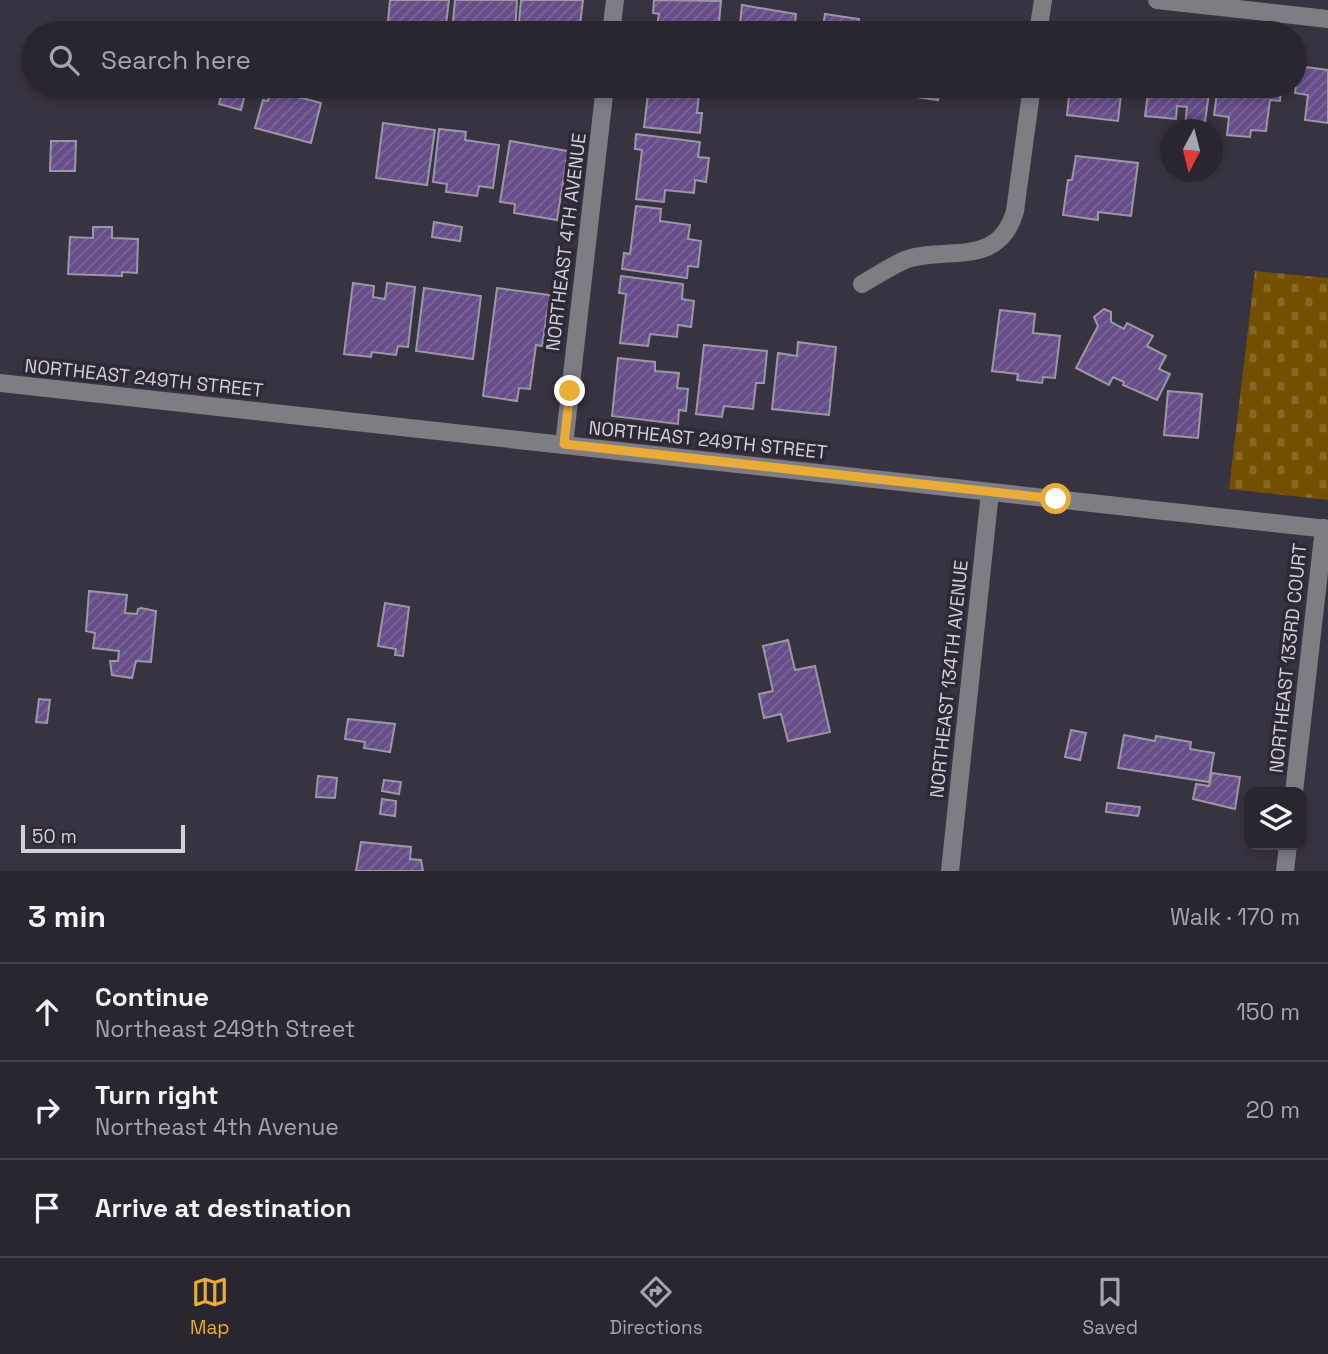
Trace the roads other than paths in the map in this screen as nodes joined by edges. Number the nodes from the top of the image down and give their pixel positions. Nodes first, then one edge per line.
1 (615, 0) edge
2 (1043, 0) edge
3 (1157, 0) edge
4 (1328, 19) edge
5 (612, 21) edge
6 (1040, 21) edge
7 (604, 98) edge
8 (1030, 98) edge
9 (862, 284) dead end
10 (0, 383) edge
11 (564, 444) junction
12 (990, 492) junction
13 (1326, 528) edge
14 (1294, 787) edge
15 (1286, 850) edge
16 (950, 871) edge
17 (1284, 871) edge

1 - 5 street
2 - 6 street
3 - 4 street
7 - 11 street, NORTHEAST 4TH AVENUE
8 - 9 street
10 - 11 street, NORTHEAST 249TH STREET
11 - 12 street, NORTHEAST 249TH STREET
12 - 13 street, NORTHEAST 249TH STREET
12 - 16 street, NORTHEAST 134TH AVENUE
13 - 14 street, NORTHEAST 133RD COURT
15 - 17 street

